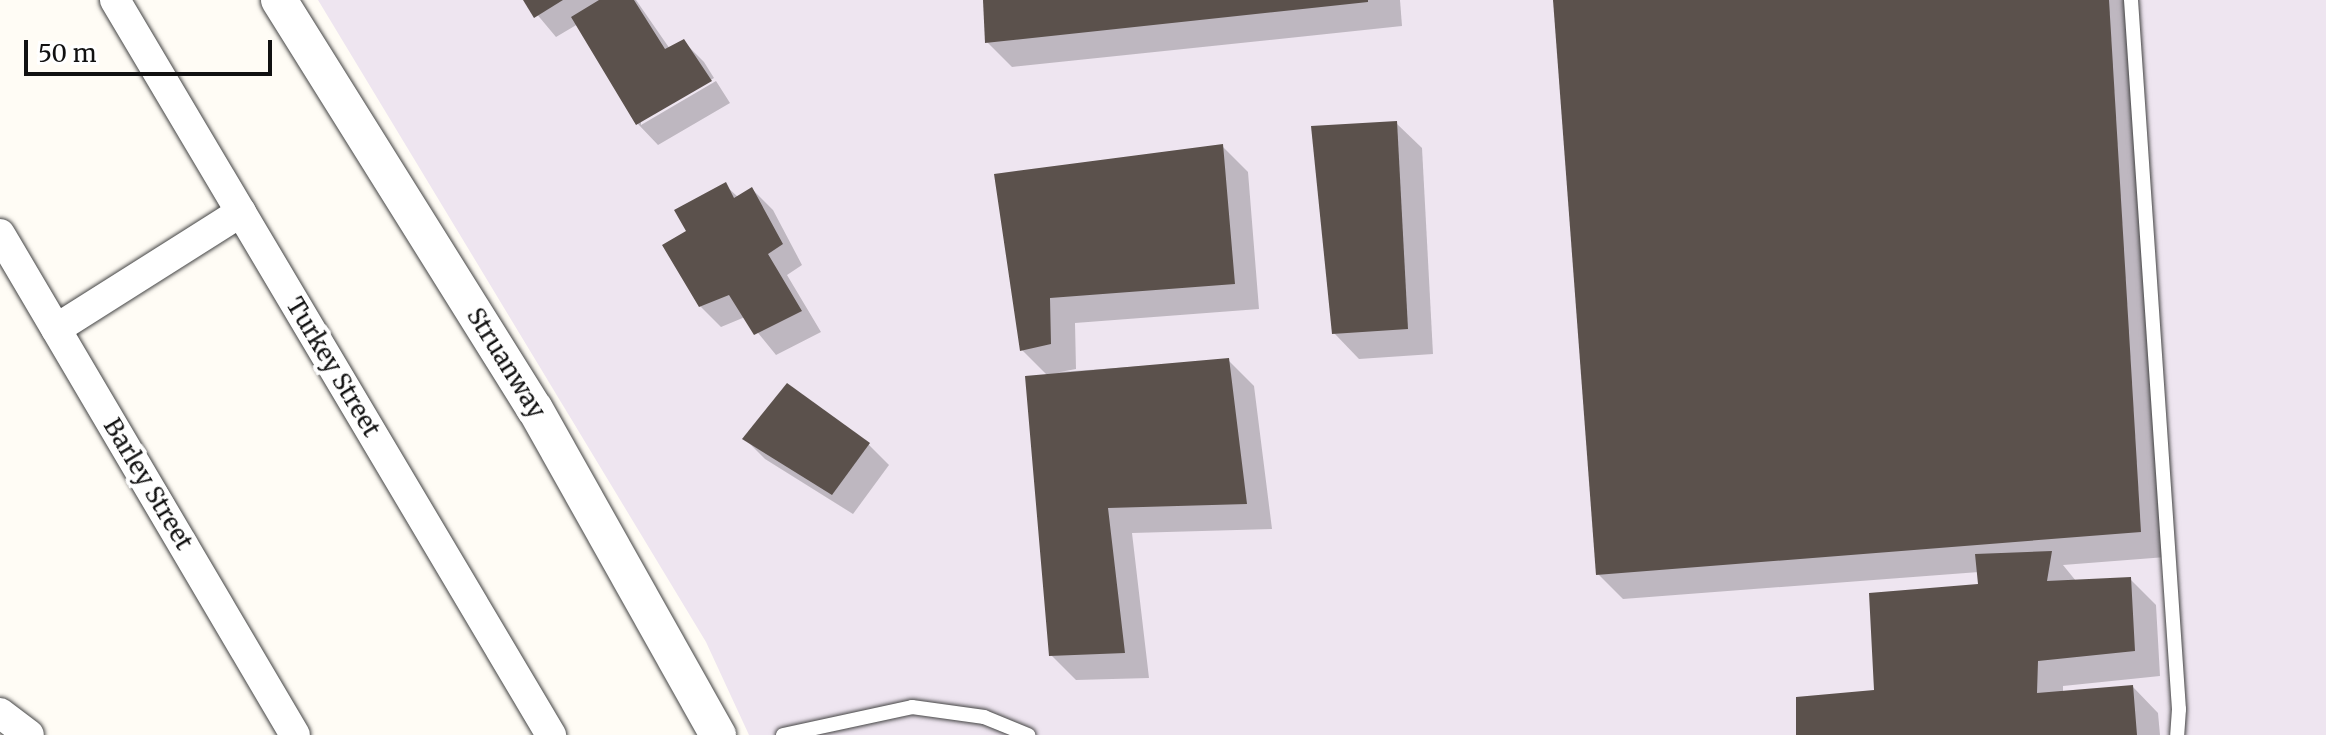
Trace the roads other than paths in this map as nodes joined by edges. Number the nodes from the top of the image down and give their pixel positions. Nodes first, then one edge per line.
1 (115, 0) edge
2 (279, 0) edge
3 (2131, 0) edge
4 (241, 212) junction
5 (0, 234) edge
6 (56, 329) junction
7 (0, 713) edge
8 (29, 735) edge
9 (295, 735) edge
10 (551, 735) edge
11 (718, 735) edge
12 (783, 735) edge
13 (1028, 735) edge
14 (2177, 735) edge

1 - 4 street, Turkey Street
2 - 11 street, Struanway
3 - 14 lane
4 - 6 street
4 - 10 street, Turkey Street
5 - 6 street, Barley Street
6 - 9 street, Barley Street
7 - 8 street
12 - 13 lane

